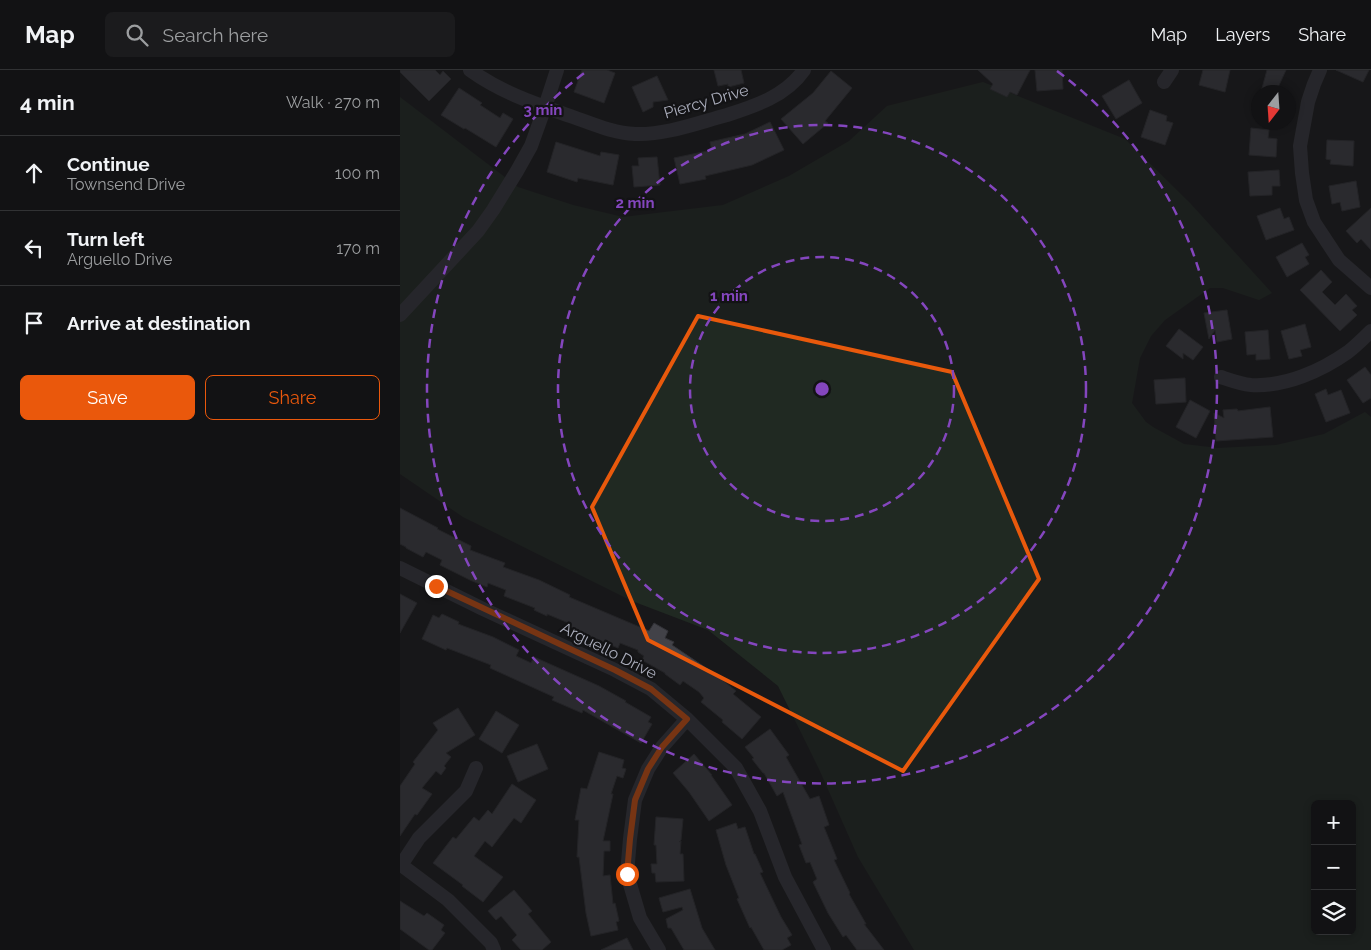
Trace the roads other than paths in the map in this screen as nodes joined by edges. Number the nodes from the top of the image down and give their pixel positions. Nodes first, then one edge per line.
1 (470, 70) edge
2 (557, 70) edge
3 (804, 70) edge
4 (1172, 70) edge
5 (1320, 70) edge
6 (1164, 82) dead end
7 (545, 107) junction
8 (1371, 288) edge
9 (400, 315) edge
10 (1371, 331) edge
11 (1221, 377) dead end
12 (400, 568) edge
13 (687, 719) junction
14 (476, 768) dead end
15 (401, 864) edge
16 (494, 950) edge
17 (659, 950) edge
18 (824, 950) edge

1 - 7 street, Piercy Drive
2 - 7 street
3 - 7 street, Piercy Drive
4 - 6 street
5 - 8 street
7 - 9 street
10 - 11 street
12 - 13 street, Arguello Drive
13 - 17 street
13 - 18 street, Arguello Drive
14 - 15 street
15 - 16 street

